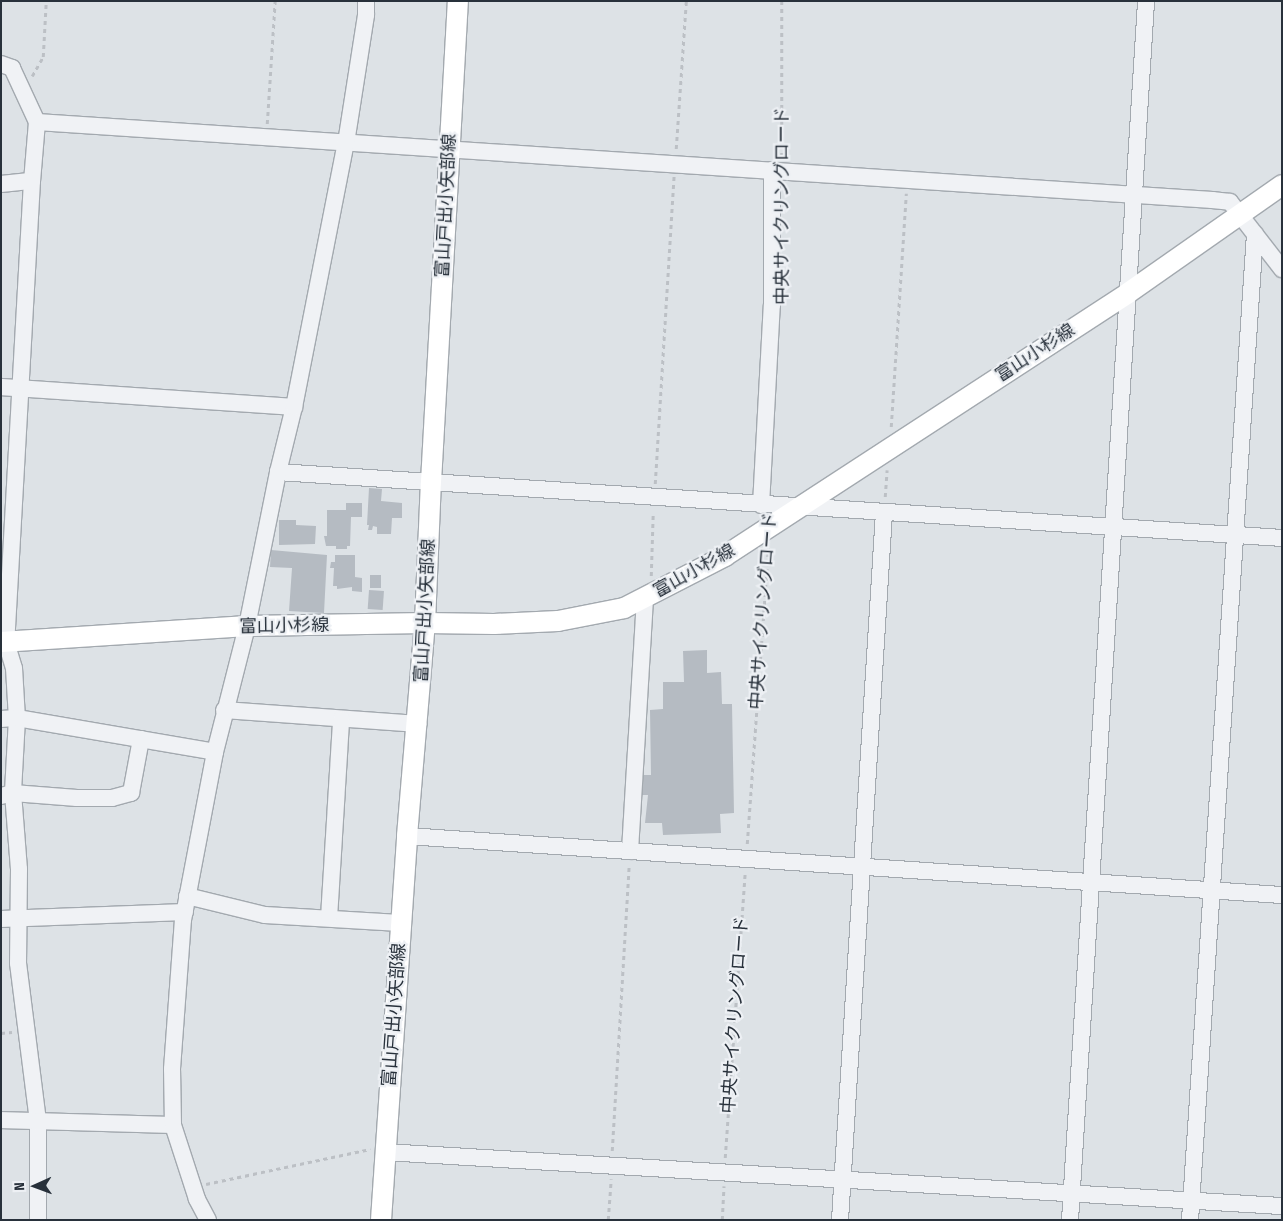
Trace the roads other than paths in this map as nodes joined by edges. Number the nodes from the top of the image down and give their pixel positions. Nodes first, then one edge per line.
1 (366, 1) edge
2 (458, 1) edge
3 (1146, 1) edge
4 (1, 64) edge
5 (37, 122) junction
6 (346, 143) junction
7 (449, 148) junction
8 (777, 170) junction
9 (32, 182) junction
10 (1, 184) edge
11 (1282, 185) edge
12 (1134, 194) junction
13 (1238, 214) junction
14 (1255, 234) junction
15 (1282, 269) edge
16 (1128, 293) junction
17 (1, 388) edge
18 (20, 389) junction
19 (294, 407) junction
20 (278, 472) junction
21 (431, 482) junction
22 (761, 505) junction
23 (799, 508) junction
24 (884, 512) junction
25 (1113, 527) junction
26 (1235, 535) junction
27 (1282, 538) edge
28 (647, 596) junction
29 (426, 623) junction
30 (247, 626) junction
31 (4, 642) edge
32 (224, 710) junction
33 (9, 718) edge
34 (341, 719) junction
35 (418, 724) junction
36 (141, 739) junction
37 (214, 752) junction
38 (7, 794) edge
39 (407, 836) junction
40 (630, 851) junction
41 (862, 866) junction
42 (1092, 882) junction
43 (1212, 890) junction
44 (1282, 895) edge
45 (185, 909) junction
46 (329, 918) junction
47 (1, 919) edge
48 (19, 919) junction
49 (400, 923) junction
50 (1, 1120) edge
51 (38, 1121) junction
52 (173, 1125) junction
53 (385, 1148) junction
54 (842, 1178) junction
55 (1071, 1191) junction
56 (1191, 1200) junction
57 (1282, 1206) edge
58 (38, 1220) edge
59 (208, 1220) edge
60 (381, 1220) edge
61 (840, 1220) edge
62 (1070, 1220) edge
63 (1190, 1220) edge

1 - 6 street
2 - 7 main road, 富山戸出小矢部線
3 - 12 street
4 - 5 street
5 - 6 street
5 - 9 street
6 - 7 street
6 - 19 street
7 - 8 street
7 - 21 main road, 富山戸出小矢部線
8 - 12 street
8 - 22 street
9 - 10 street
9 - 18 street
11 - 13 main road, 富山小杉線
12 - 13 street
12 - 16 street
13 - 14 street
13 - 16 main road, 富山小杉線
14 - 15 street
14 - 26 street
16 - 23 main road, 富山小杉線
16 - 25 street
17 - 18 street
18 - 19 street
18 - 31 street
19 - 20 street
20 - 21 street
20 - 30 street
21 - 22 street
21 - 29 main road, 富山戸出小矢部線
22 - 23 street
23 - 24 street
23 - 28 main road, 富山小杉線
24 - 25 street
24 - 41 street
25 - 26 street
25 - 42 street
26 - 27 street
26 - 43 street
28 - 29 main road, 富山小杉線
28 - 40 street
29 - 30 main road, 富山小杉線
29 - 35 main road, 富山戸出小矢部線
30 - 31 main road, 富山小杉線
30 - 32 street
31 - 33 street
32 - 34 street
32 - 37 street
33 - 36 street
33 - 38 street
34 - 35 street
34 - 46 street
35 - 39 main road, 富山戸出小矢部線
36 - 37 street
36 - 38 street
37 - 45 street
38 - 48 street
39 - 40 street
39 - 49 main road, 富山戸出小矢部線
40 - 41 street
41 - 42 street
41 - 54 street
42 - 43 street
42 - 55 street
43 - 44 street
43 - 56 street
45 - 46 street
45 - 48 street
45 - 52 street
46 - 49 street
47 - 48 street
48 - 51 street
49 - 53 main road, 富山戸出小矢部線
50 - 51 street
51 - 52 street
51 - 58 street
52 - 59 street
53 - 54 street
53 - 60 main road, 富山戸出小矢部線
54 - 55 street
54 - 61 street
55 - 56 street
55 - 62 street
56 - 57 street
56 - 63 street

